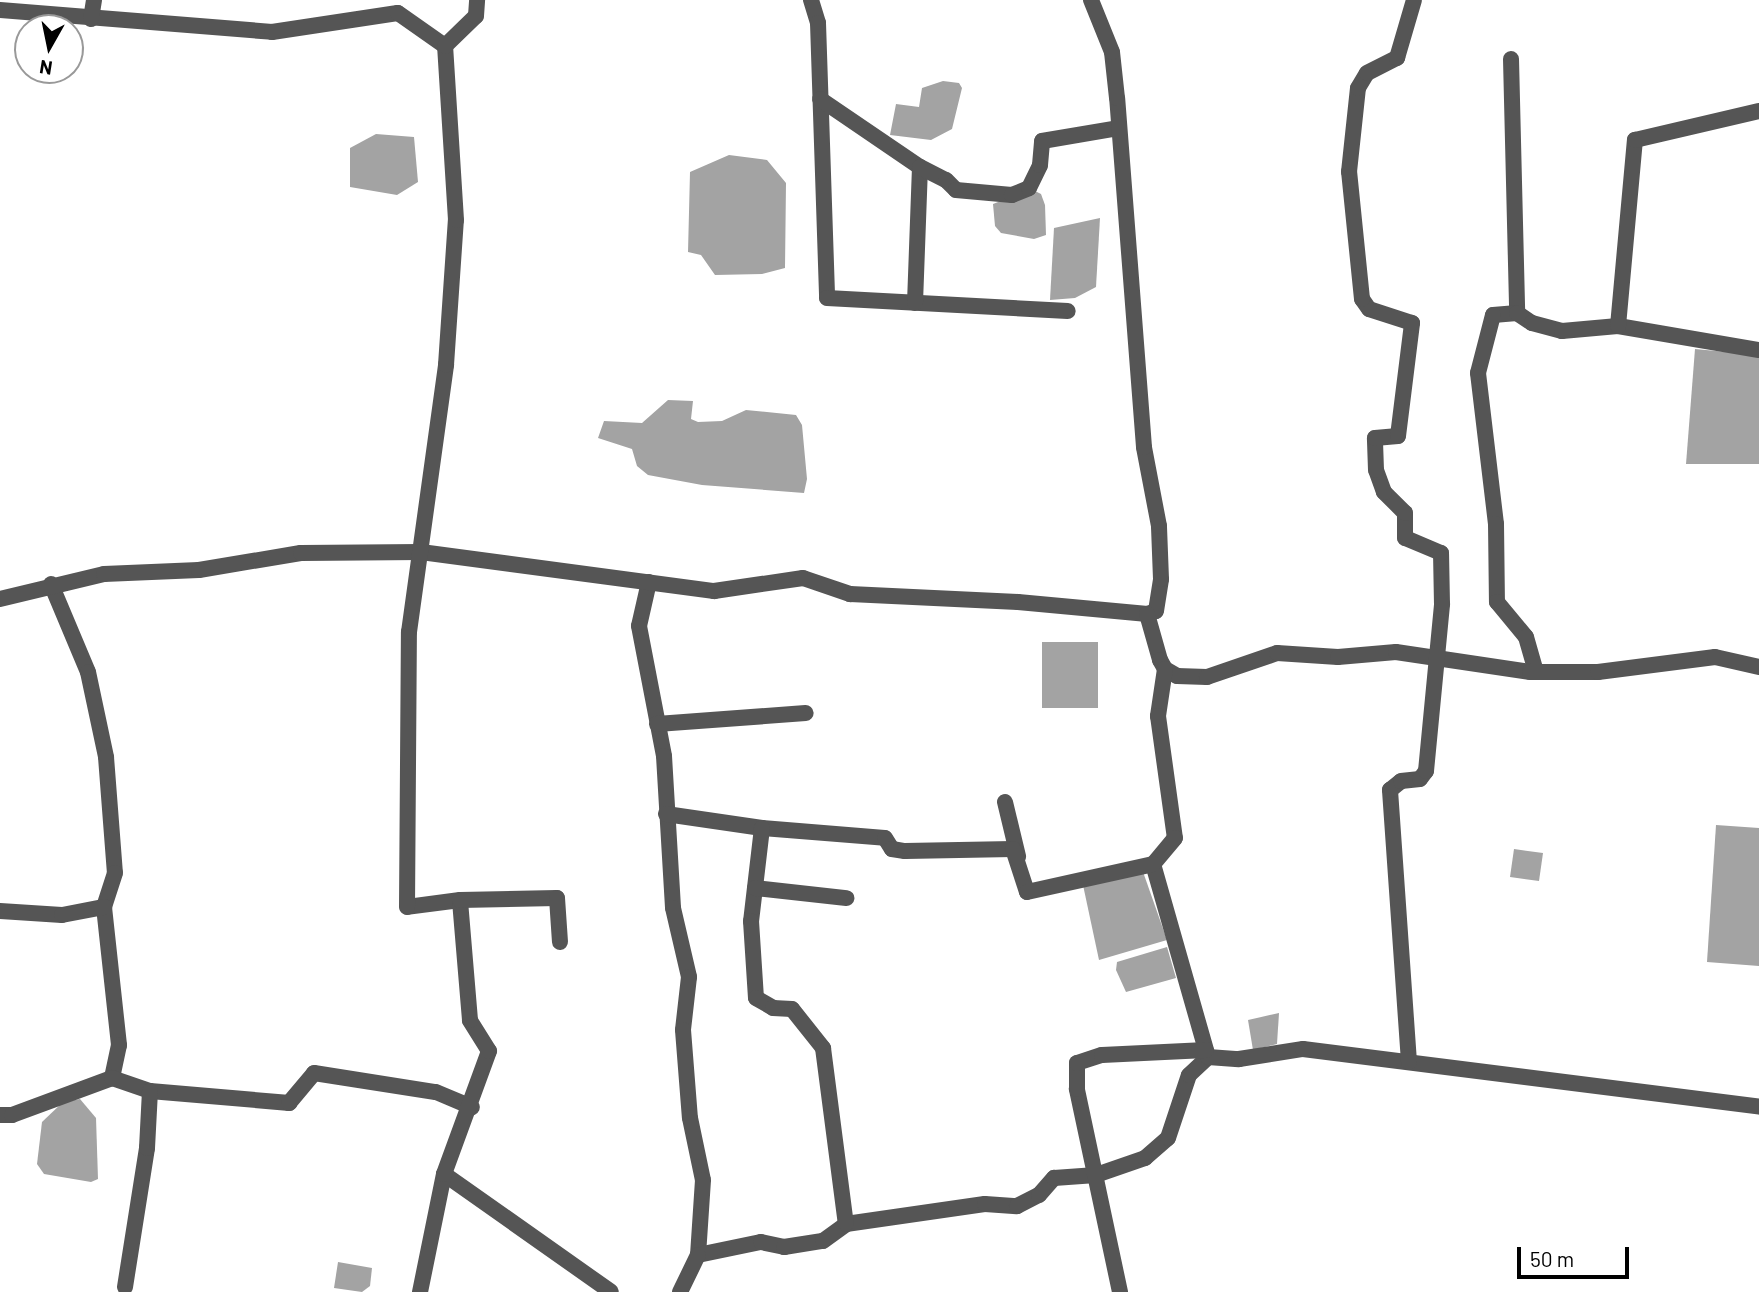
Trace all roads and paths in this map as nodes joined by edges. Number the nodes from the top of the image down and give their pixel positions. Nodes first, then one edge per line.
1 (94, 0) edge
2 (477, 0) edge
3 (811, 0) edge
4 (1091, 0) edge
5 (1414, 0) edge
6 (0, 10) edge
7 (91, 19) junction
8 (445, 46) junction
9 (1511, 59) dead end
10 (820, 99) junction
11 (1759, 111) edge
12 (1118, 128) junction
13 (920, 167) junction
14 (915, 303) junction
15 (1068, 311) dead end
16 (1517, 313) junction
17 (1618, 326) junction
18 (1759, 350) edge
19 (421, 552) junction
20 (649, 582) junction
21 (51, 584) junction
22 (0, 599) edge
23 (1147, 614) junction
24 (1437, 658) junction
25 (1759, 665) edge
26 (1165, 669) junction
27 (1536, 672) junction
28 (806, 713) dead end
29 (657, 724) junction
30 (1005, 802) dead end
31 (666, 814) junction
32 (762, 828) junction
33 (1153, 864) junction
34 (755, 888) junction
35 (1027, 892) junction
36 (846, 898) dead end
37 (460, 900) junction
38 (104, 907) junction
39 (0, 911) edge
40 (560, 942) dead end
41 (1207, 1054) junction
42 (1409, 1062) junction
43 (112, 1078) junction
44 (150, 1091) junction
45 (472, 1107) junction
46 (1759, 1107) edge
47 (0, 1115) edge
48 (444, 1174) junction
49 (1096, 1175) junction
50 (846, 1224) junction
51 (698, 1255) junction
52 (125, 1287) dead end
53 (421, 1292) edge
54 (611, 1292) edge
55 (680, 1292) edge
56 (1120, 1292) edge

1 - 7 street
2 - 8 street
3 - 10 street
4 - 12 street
5 - 24 street
6 - 7 street
7 - 8 street
8 - 19 street
9 - 16 street
10 - 13 street
10 - 14 street
11 - 17 street
12 - 13 street
12 - 23 street
13 - 14 street
14 - 15 street
16 - 17 street
16 - 27 street
17 - 18 street
19 - 20 street
19 - 21 street
19 - 37 street
20 - 23 street
20 - 29 street
21 - 22 street
21 - 38 street
23 - 26 street
24 - 26 street
24 - 27 street
24 - 42 street
25 - 27 street
26 - 33 street
28 - 29 street
29 - 31 street
30 - 35 street
31 - 32 street
31 - 51 street
32 - 34 street
32 - 35 street
33 - 35 street
33 - 41 street
34 - 36 street
34 - 50 street
37 - 40 street
37 - 45 street
38 - 39 street
38 - 43 street
41 - 42 street
41 - 49 street
41 - 49 street
42 - 46 street
43 - 44 street
43 - 47 street
44 - 45 street
44 - 52 street
45 - 48 street
48 - 53 street
48 - 54 street
49 - 50 street
49 - 56 street
50 - 51 street
51 - 55 street

